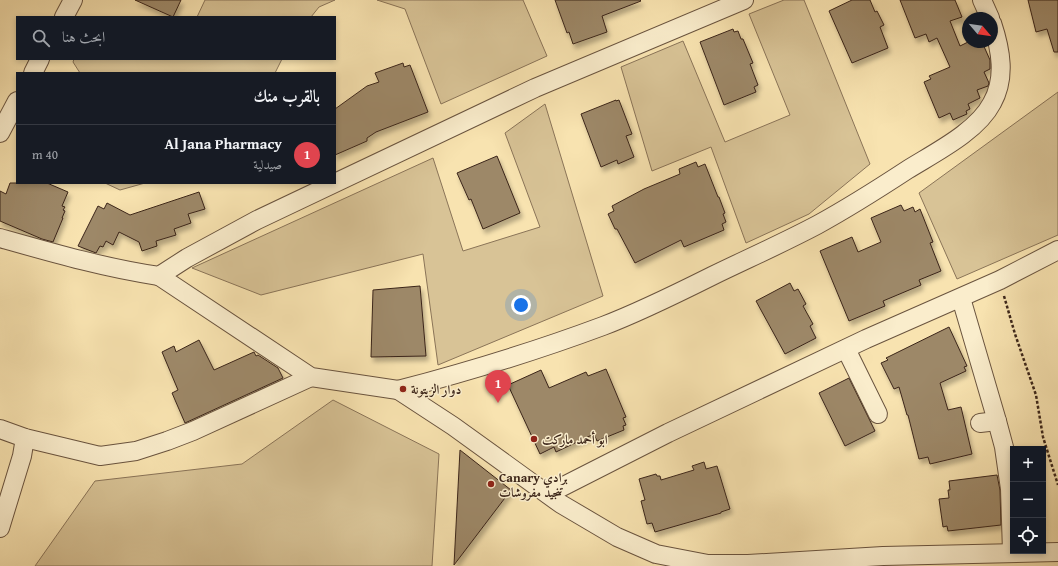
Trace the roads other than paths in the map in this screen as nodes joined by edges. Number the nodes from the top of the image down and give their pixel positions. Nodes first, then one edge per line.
1 (73, 0) edge
2 (744, 0) edge
3 (982, 0) edge
4 (987, 12) edge
5 (65, 16) edge
6 (998, 40) edge
7 (39, 60) edge
8 (33, 72) edge
9 (16, 103) edge
10 (0, 133) edge
11 (336, 182) edge
12 (333, 184) edge
13 (0, 238) edge
14 (1058, 250) edge
15 (159, 276) junction
16 (961, 298) junction
17 (846, 349) junction
18 (311, 377) junction
19 (398, 390) junction
20 (878, 414) dead end
21 (0, 429) edge
22 (25, 438) junction
23 (548, 494) junction
24 (1011, 518) edge
25 (0, 528) edge
26 (1010, 552) edge
27 (1046, 552) edge
28 (1058, 552) edge

1 - 5 street
2 - 11 street
3 - 4 street
6 - 19 street
7 - 8 street
9 - 10 street
12 - 15 street
13 - 15 street
14 - 16 street
15 - 18 street
16 - 17 street
16 - 24 street
17 - 20 street
17 - 23 street
18 - 19 street
18 - 22 street
19 - 23 street
21 - 22 street
22 - 25 street
23 - 26 street
27 - 28 street

